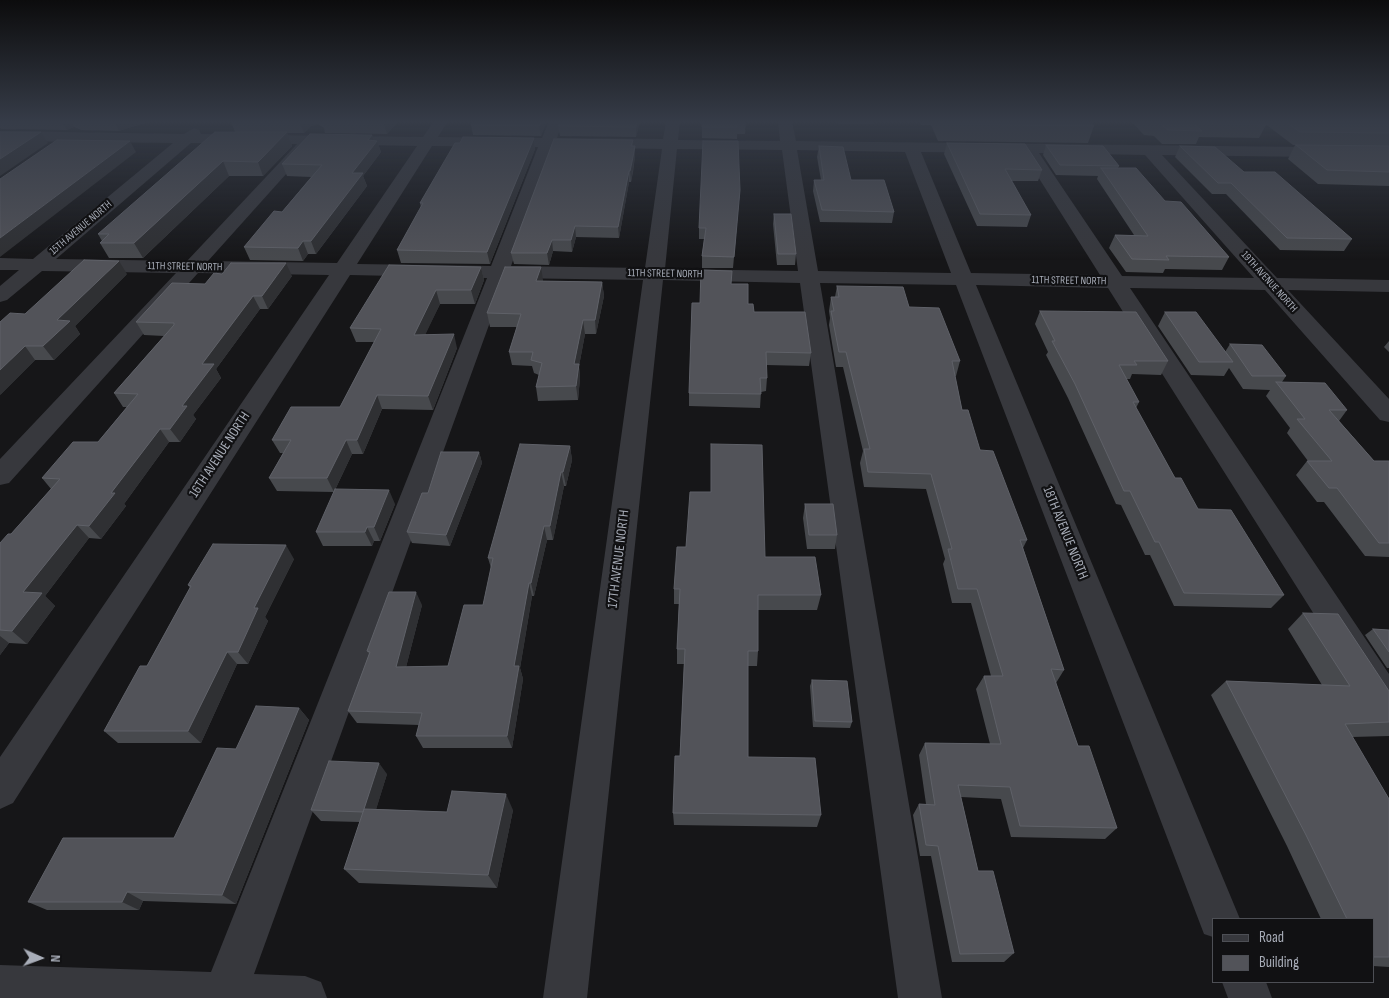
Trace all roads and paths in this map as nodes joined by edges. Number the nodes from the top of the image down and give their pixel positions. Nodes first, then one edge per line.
1 (153, 168) edge
2 (285, 168) edge
3 (410, 168) edge
4 (538, 168) edge
5 (667, 168) edge
6 (792, 168) edge
7 (919, 168) edge
8 (1041, 168) edge
9 (1165, 168) edge
10 (0, 264) edge
11 (37, 264) junction
12 (193, 267) junction
13 (343, 269) junction
14 (499, 272) junction
15 (654, 274) junction
16 (809, 276) junction
17 (963, 279) junction
18 (1114, 281) junction
19 (1270, 284) junction
20 (1389, 286) edge
21 (0, 296) edge
22 (1389, 414) edge
23 (0, 476) edge
24 (1389, 703) edge
25 (0, 790) edge
26 (1219, 918) edge
27 (1244, 983) edge
28 (0, 987) edge
29 (224, 997) edge
30 (305, 998) edge
31 (565, 998) edge
32 (920, 998) edge
33 (1250, 998) edge

1 - 11 street, 15TH AVENUE NORTH
2 - 12 street
3 - 13 street, 16TH AVENUE NORTH
4 - 14 street
5 - 15 street, 17TH AVENUE NORTH
6 - 16 street
7 - 17 street, 18TH AVENUE NORTH
8 - 18 street
9 - 19 street, 19TH AVENUE NORTH
10 - 11 street, 11TH STREET NORTH
11 - 12 street, 11TH STREET NORTH
11 - 21 street, 15TH AVENUE NORTH
12 - 13 street, 11TH STREET NORTH
12 - 23 street
13 - 14 street, 11TH STREET NORTH
13 - 25 street, 16TH AVENUE NORTH
14 - 15 street, 11TH STREET NORTH
14 - 29 street
15 - 16 street, 11TH STREET NORTH
15 - 31 street, 17TH AVENUE NORTH
16 - 17 street, 11TH STREET NORTH
16 - 32 street
17 - 18 street, 11TH STREET NORTH
17 - 26 street, 18TH AVENUE NORTH
18 - 19 street, 11TH STREET NORTH
18 - 24 street
19 - 20 street, 11TH STREET NORTH
19 - 22 street, 19TH AVENUE NORTH
27 - 33 street
28 - 29 street
29 - 30 street

